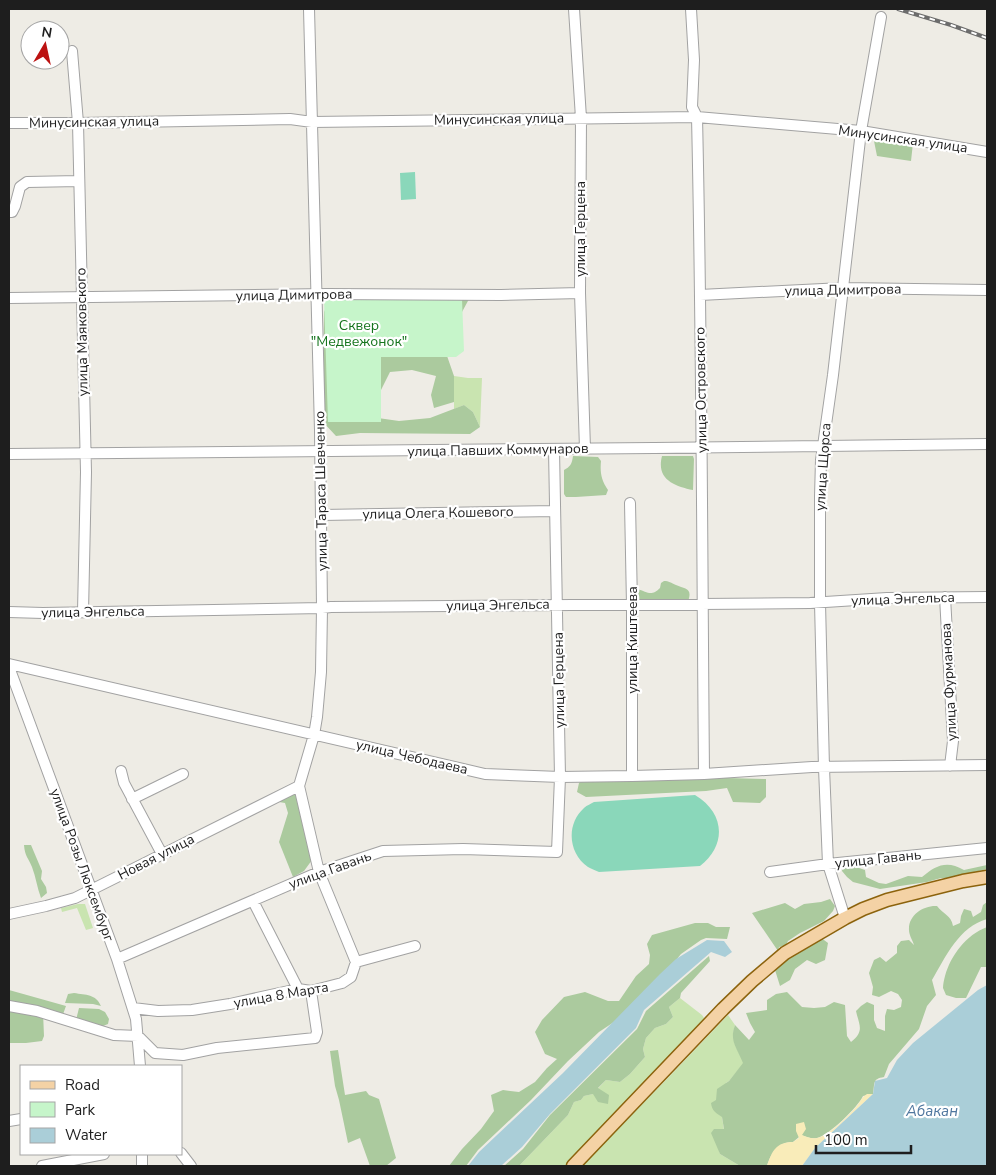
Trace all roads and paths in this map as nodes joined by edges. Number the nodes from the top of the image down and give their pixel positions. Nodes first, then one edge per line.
1 (309, 9) edge
2 (574, 9) edge
3 (691, 9) edge
4 (881, 17) dead end
5 (72, 52) dead end
6 (697, 117) junction
7 (581, 118) junction
8 (312, 122) junction
9 (9, 123) edge
10 (78, 123) junction
11 (861, 131) junction
12 (987, 152) edge
13 (79, 181) junction
14 (9, 212) edge
15 (843, 288) junction
16 (987, 290) edge
17 (580, 293) junction
18 (316, 294) junction
19 (700, 295) junction
20 (9, 298) edge
21 (81, 298) junction
22 (984, 445) edge
23 (823, 446) junction
24 (702, 448) junction
25 (554, 449) junction
26 (585, 449) junction
27 (320, 451) junction
28 (85, 453) junction
29 (9, 454) edge
30 (630, 504) dead end
31 (555, 511) junction
32 (322, 515) junction
33 (946, 597) junction
34 (987, 597) edge
35 (703, 603) junction
36 (820, 603) junction
37 (558, 604) junction
38 (632, 605) junction
39 (322, 608) junction
40 (9, 612) edge
41 (83, 612) junction
42 (9, 666) edge
43 (314, 735) junction
44 (987, 765) edge
45 (950, 766) junction
46 (824, 768) junction
47 (121, 771) dead end
48 (183, 774) dead end
49 (704, 774) junction
50 (632, 776) junction
51 (560, 777) junction
52 (299, 786) junction
53 (132, 799) junction
54 (987, 848) edge
55 (557, 852) joint
56 (162, 854) junction
57 (828, 864) junction
58 (319, 872) junction
59 (770, 872) dead end
60 (987, 877) edge
61 (91, 890) junction
62 (253, 901) junction
63 (9, 914) edge
64 (845, 918) junction
65 (415, 946) dead end
66 (117, 959) junction
67 (356, 962) junction
68 (298, 989) junction
69 (311, 991) junction
70 (9, 1006) edge
71 (133, 1008) junction
72 (138, 1036) junction
73 (140, 1065) edge
74 (182, 1154) edge
75 (99, 1155) edge
76 (42, 1166) edge
77 (191, 1166) edge
78 (573, 1166) edge

1 - 8 street, улица Тараса Шевченко
2 - 7 street, улица Герцена
3 - 6 street, улица Островского
4 - 11 street, улица Щорса
5 - 10 street, улица Маяковского
6 - 7 street, Минусинская улица
6 - 11 street, Минусинская улица
6 - 19 street, улица Островского
7 - 8 street, Минусинская улица
7 - 17 street, улица Герцена
8 - 10 street, Минусинская улица
8 - 18 street, улица Тараса Шевченко
9 - 10 street, Минусинская улица
10 - 13 street, улица Маяковского
11 - 12 street, Минусинская улица
11 - 15 street, улица Щорса
13 - 14 street
13 - 21 street, улица Маяковского
15 - 16 street, улица Димитрова
15 - 19 street, улица Димитрова
15 - 23 street, улица Щорса
17 - 18 street, улица Димитрова
17 - 26 street, улица Герцена
18 - 21 street, улица Димитрова
18 - 27 street, улица Тараса Шевченко
19 - 24 street, улица Островского
20 - 21 street, улица Димитрова
21 - 28 street, улица Маяковского
22 - 23 street, улица Павших Коммунаров
23 - 24 street, улица Павших Коммунаров
23 - 36 street, улица Щорса
24 - 26 street, улица Павших Коммунаров
24 - 35 street, улица Островского
25 - 26 street, улица Павших Коммунаров
25 - 27 street, улица Павших Коммунаров
25 - 31 street, улица Герцена
27 - 28 street, улица Павших Коммунаров
27 - 32 street, улица Тараса Шевченко
28 - 29 street, улица Павших Коммунаров
28 - 41 street, улица Маяковского
30 - 38 street, улица Киштеева
31 - 32 street, улица Олега Кошевого
31 - 37 street, улица Герцена
32 - 39 street, улица Тараса Шевченко
33 - 34 street, улица Энгельса
33 - 36 street, улица Энгельса
33 - 45 street, улица Фурманова
35 - 36 street, улица Энгельса
35 - 38 street, улица Энгельса
35 - 49 street, улица Островского
36 - 46 street, улица Щорса
37 - 38 street, улица Энгельса
37 - 39 street, улица Энгельса
37 - 51 street, улица Герцена
38 - 50 street, улица Киштеева
39 - 41 street, улица Энгельса
39 - 43 street, улица Тараса Шевченко
40 - 41 street, улица Энгельса
42 - 43 street, улица Чебодаева
42 - 61 street, улица Розы Люксембург
43 - 51 street, улица Чебодаева
43 - 52 street, улица Тараса Шевченко
44 - 45 street, улица Чебодаева
45 - 46 street, улица Чебодаева
46 - 49 street, улица Чебодаева
46 - 57 street, улица Щорса
47 - 53 street
48 - 53 street
49 - 50 street, улица Чебодаева
50 - 51 street, улица Чебодаева
51 - 55 street, улица Герцена
52 - 56 street, Новая улица
52 - 58 street, улица Тараса Шевченко
53 - 56 street
54 - 57 street, улица Гавань
55 - 58 street, улица Гавань
56 - 61 street, Новая улица
57 - 59 street, улица Гавань
57 - 64 street, улица Щорса
58 - 62 street, улица Гавань
58 - 67 street, улица Тараса Шевченко
60 - 64 main road
61 - 63 street, Новая улица
61 - 66 street, улица Розы Люксембург
62 - 66 street, улица Гавань
62 - 68 street
64 - 78 main road
65 - 67 street
66 - 71 street, улица Розы Люксембург
67 - 69 street, улица 8 Марта
68 - 69 street, улица 8 Марта
68 - 71 street, улица 8 Марта
69 - 72 street
70 - 72 street
71 - 72 street, улица Розы Люксембург
72 - 73 street, улица Розы Люксембург
74 - 77 street
75 - 76 street

